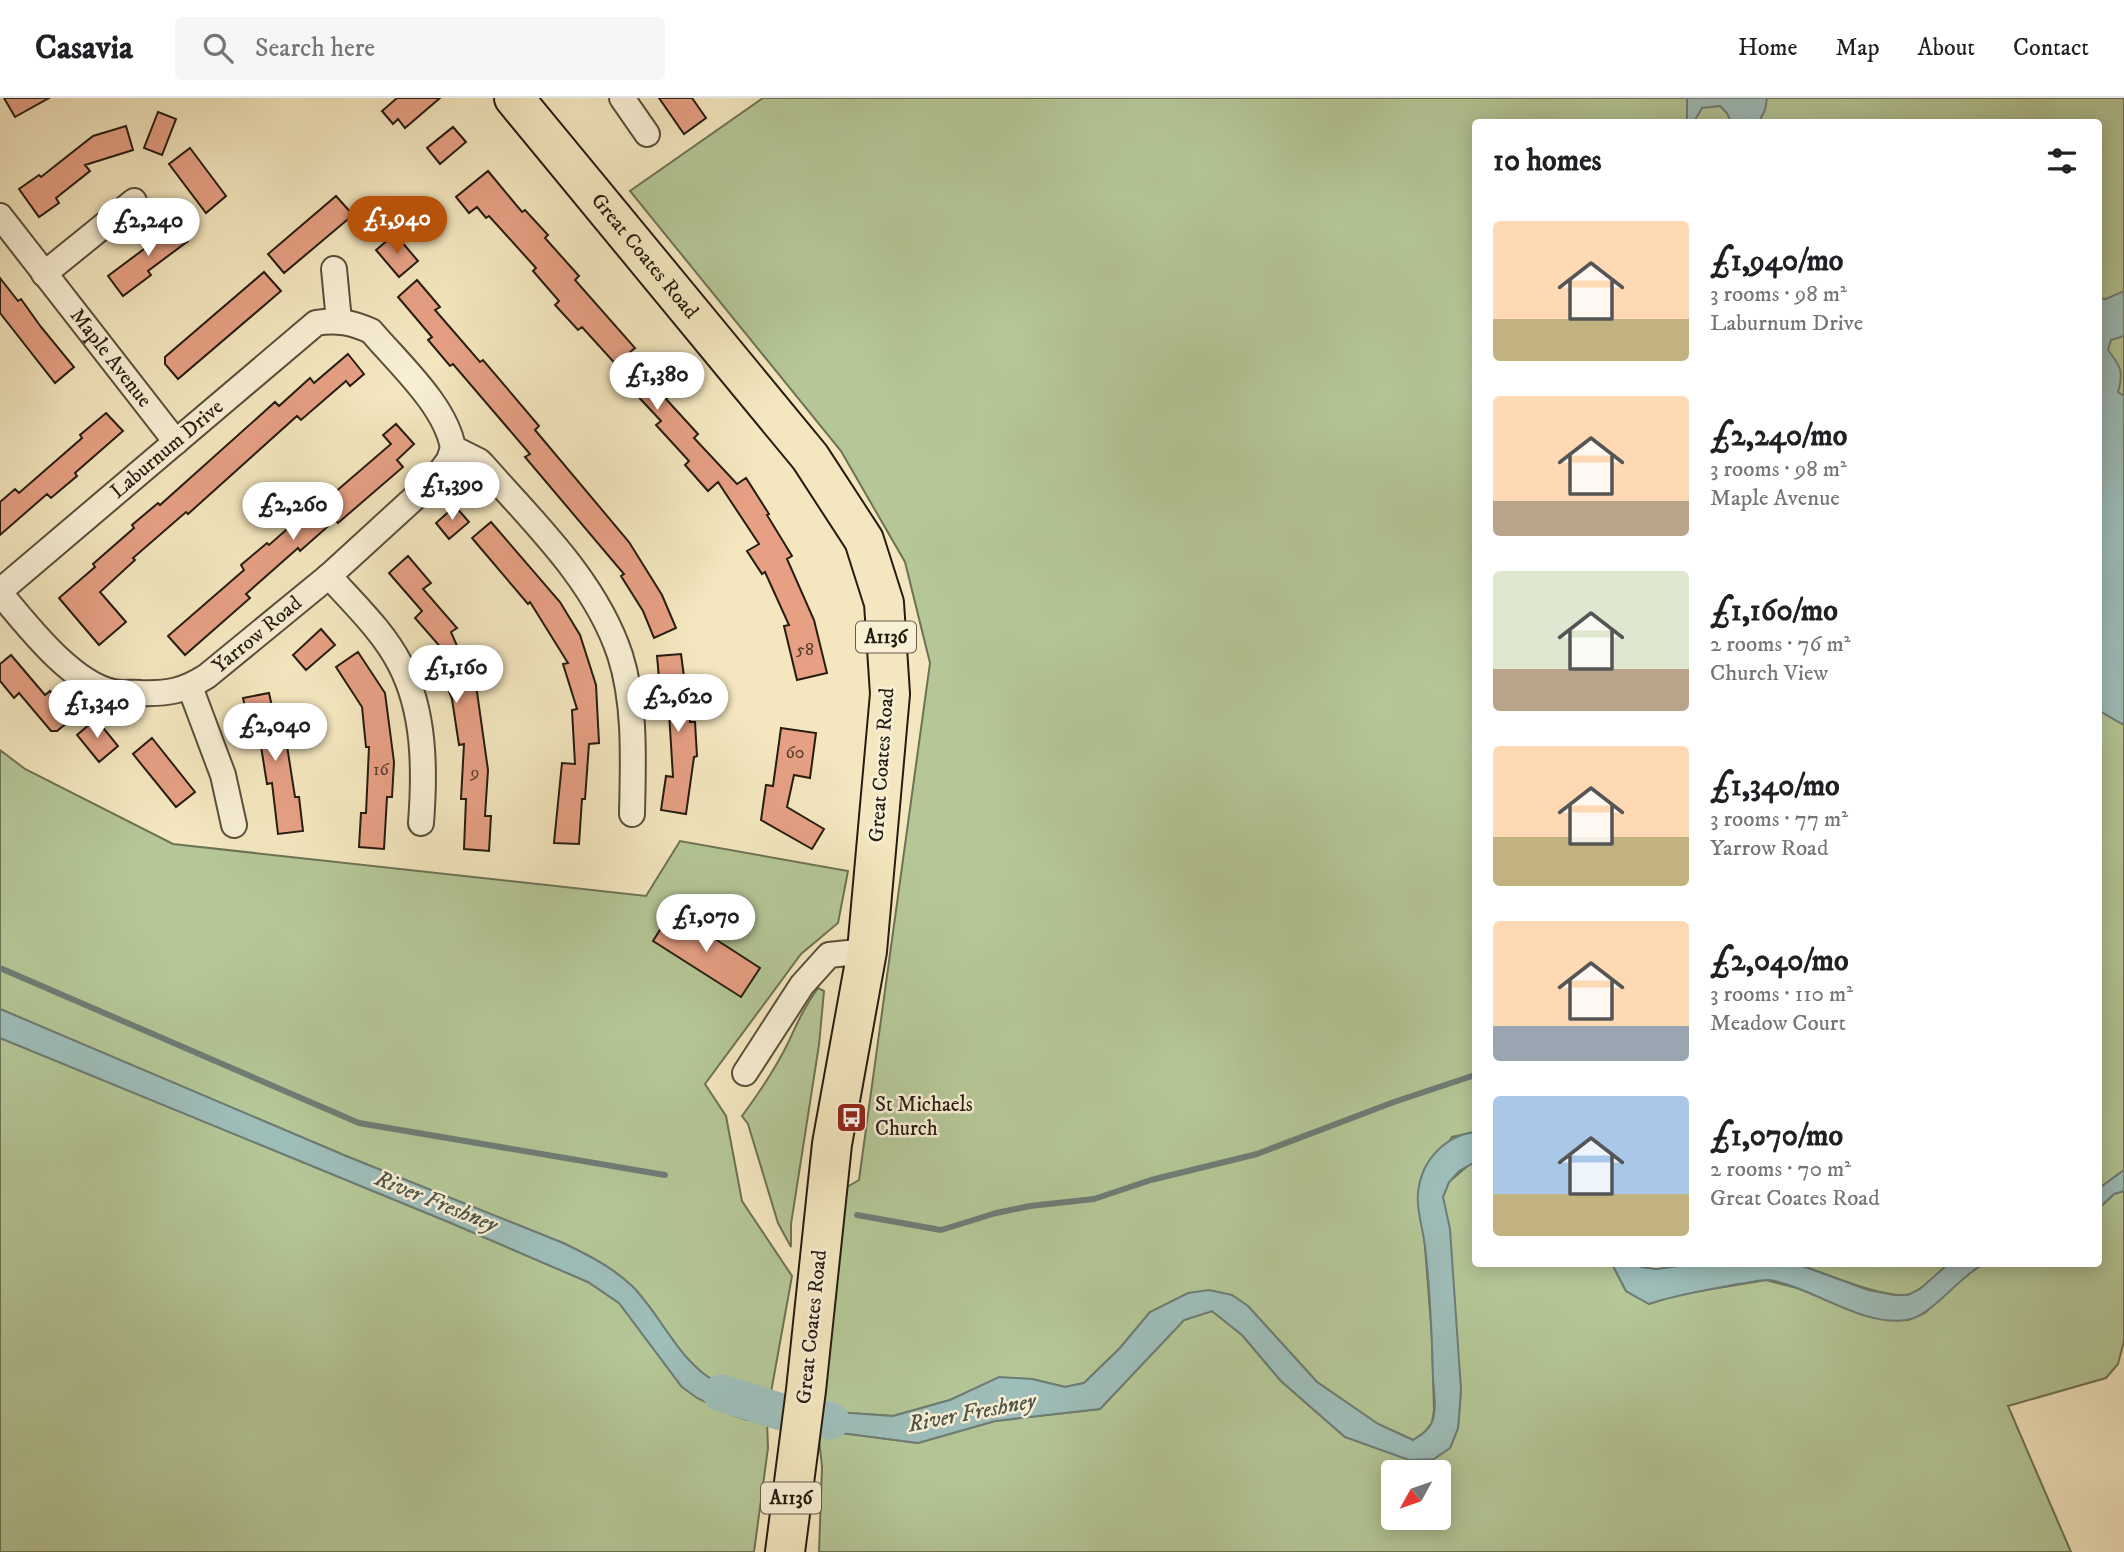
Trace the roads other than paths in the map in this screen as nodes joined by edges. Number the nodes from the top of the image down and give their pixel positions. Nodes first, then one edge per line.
1 (514, 98) edge
2 (622, 98) edge
3 (647, 135) dead end
4 (134, 201) dead end
5 (0, 216) edge
6 (334, 269) dead end
7 (44, 274) junction
8 (339, 321) junction
9 (176, 442) junction
10 (453, 448) junction
11 (329, 576) junction
12 (0, 592) edge
13 (190, 687) junction
14 (632, 814) dead end
15 (421, 822) dead end
16 (234, 825) dead end
17 (867, 951) junction
18 (746, 1073) dead end
19 (785, 1552) edge

1 - 17 main road, Great Coates Road / A1136
2 - 3 street
4 - 7 street
5 - 7 street, Maple Avenue
6 - 8 street
7 - 9 street, Maple Avenue
8 - 9 street, Laburnum Drive
8 - 10 street
9 - 12 street, Laburnum Drive
10 - 11 street, Yarrow Road
10 - 14 street
11 - 13 street, Yarrow Road
11 - 15 street
12 - 13 street, Yarrow Road
13 - 16 street
17 - 18 street
17 - 19 main road, Great Coates Road / A1136

